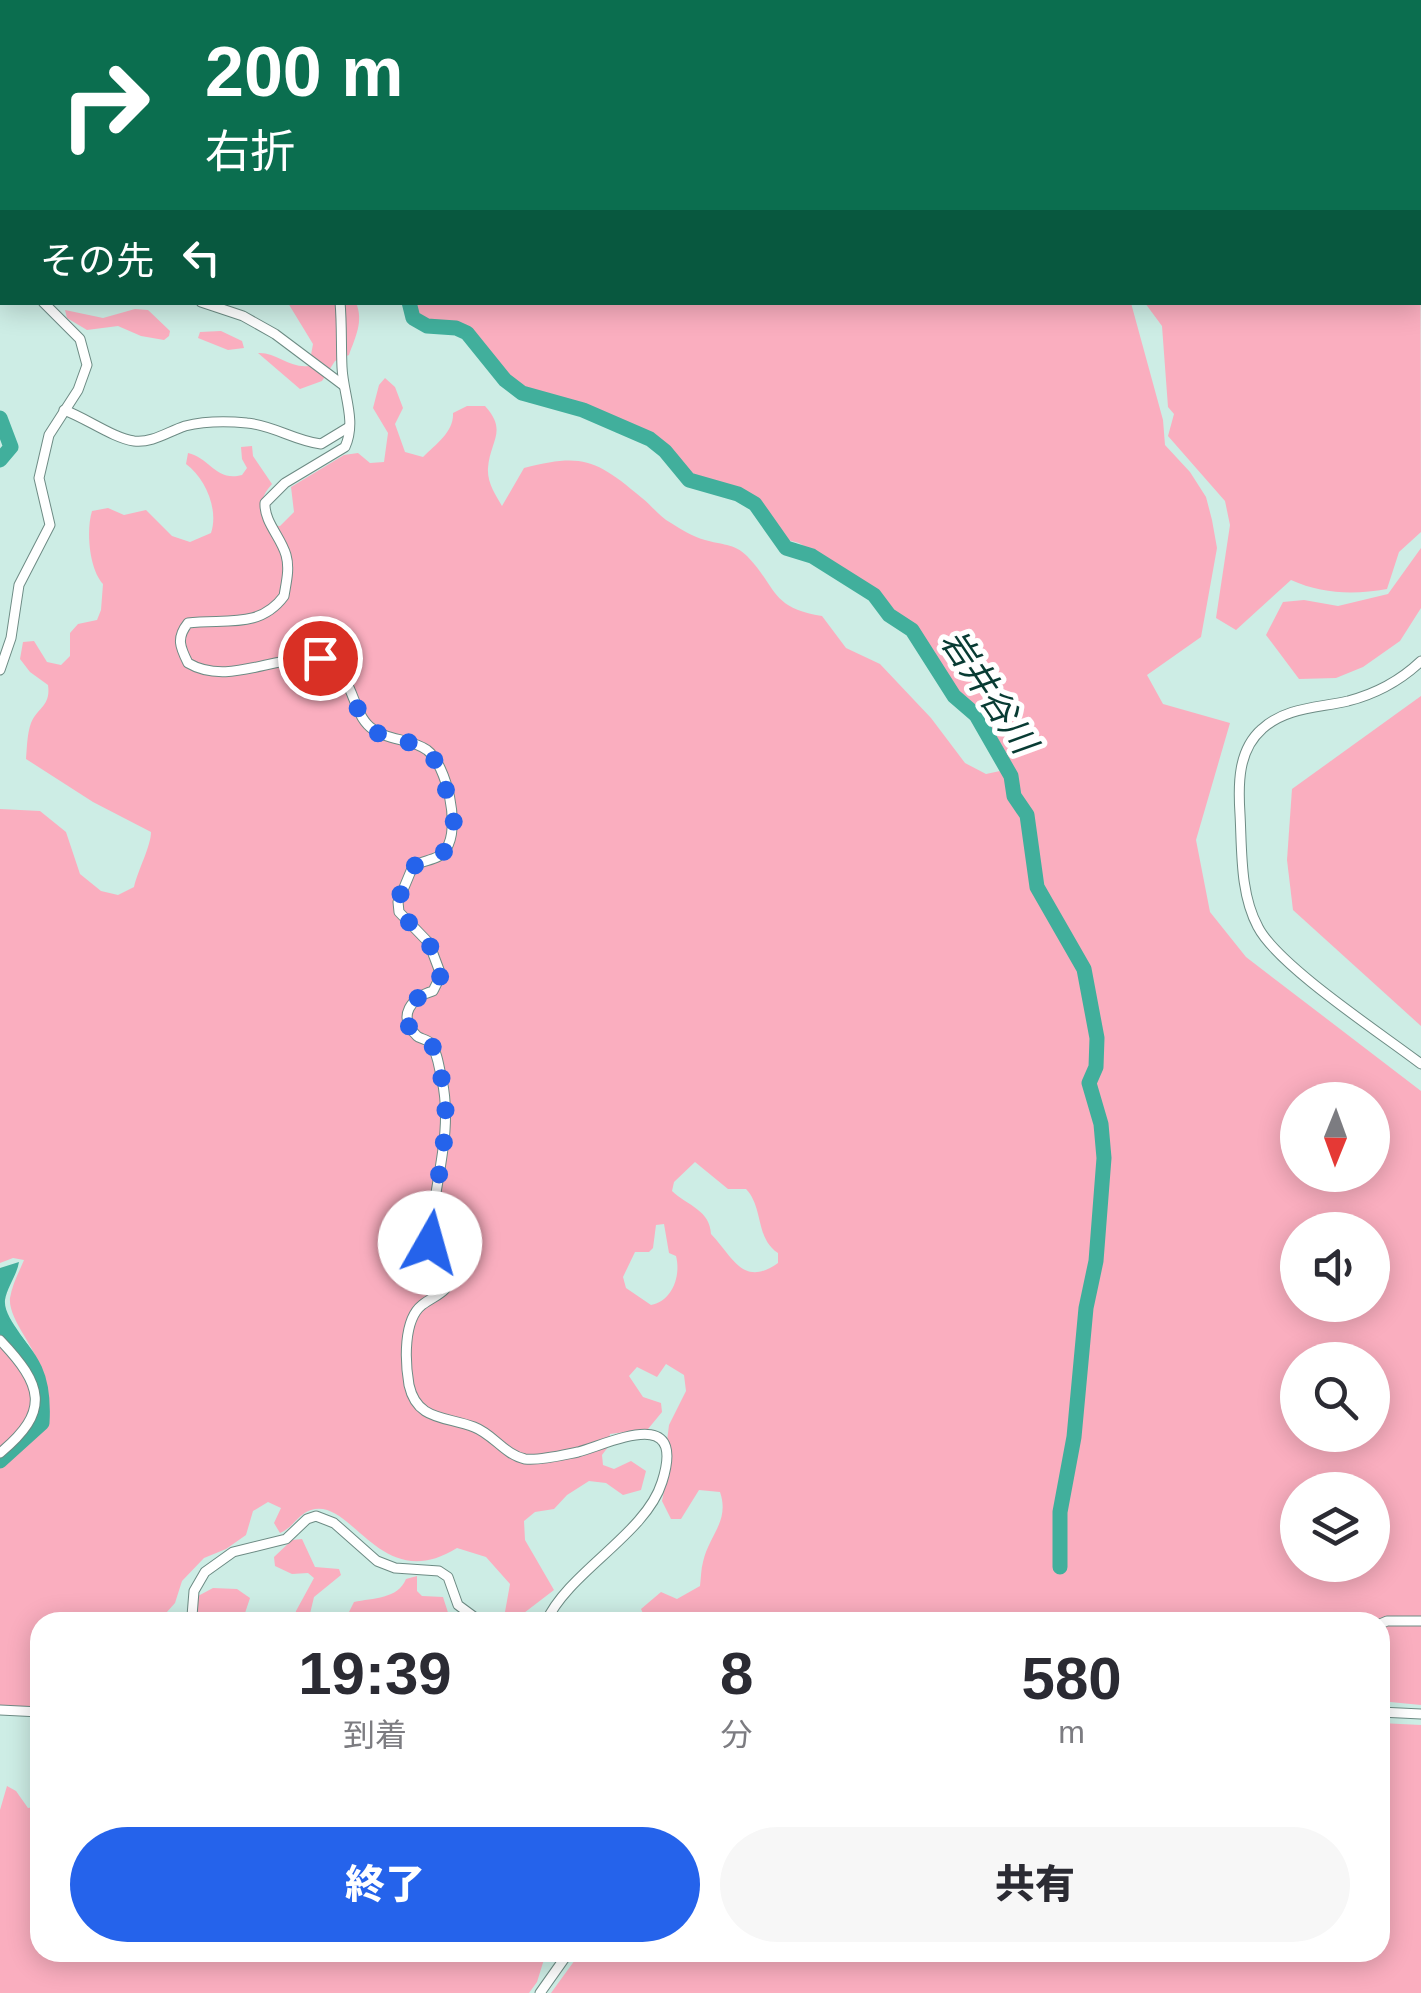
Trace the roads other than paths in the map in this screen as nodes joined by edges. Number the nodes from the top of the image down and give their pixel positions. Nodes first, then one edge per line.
1 (46, 305) edge
2 (210, 305) edge
3 (340, 305) edge
4 (343, 385) junction
5 (64, 410) junction
6 (349, 427) junction
7 (1421, 660) edge
8 (0, 670) edge
9 (1421, 1064) edge
10 (0, 1340) edge
11 (0, 1452) edge
12 (192, 1612) edge
13 (468, 1612) edge
14 (554, 1612) edge
15 (1390, 1621) edge
16 (1421, 1621) edge
17 (0, 1710) edge
18 (30, 1712) edge
19 (1390, 1712) edge
20 (1421, 1714) edge
21 (562, 1962) edge
22 (540, 1993) edge

1 - 5 street
2 - 4 street
3 - 4 street
4 - 6 street
5 - 6 street
5 - 8 street
6 - 14 street
7 - 9 street
10 - 11 street
12 - 13 street
15 - 16 street
17 - 18 street
19 - 20 street
21 - 22 street

